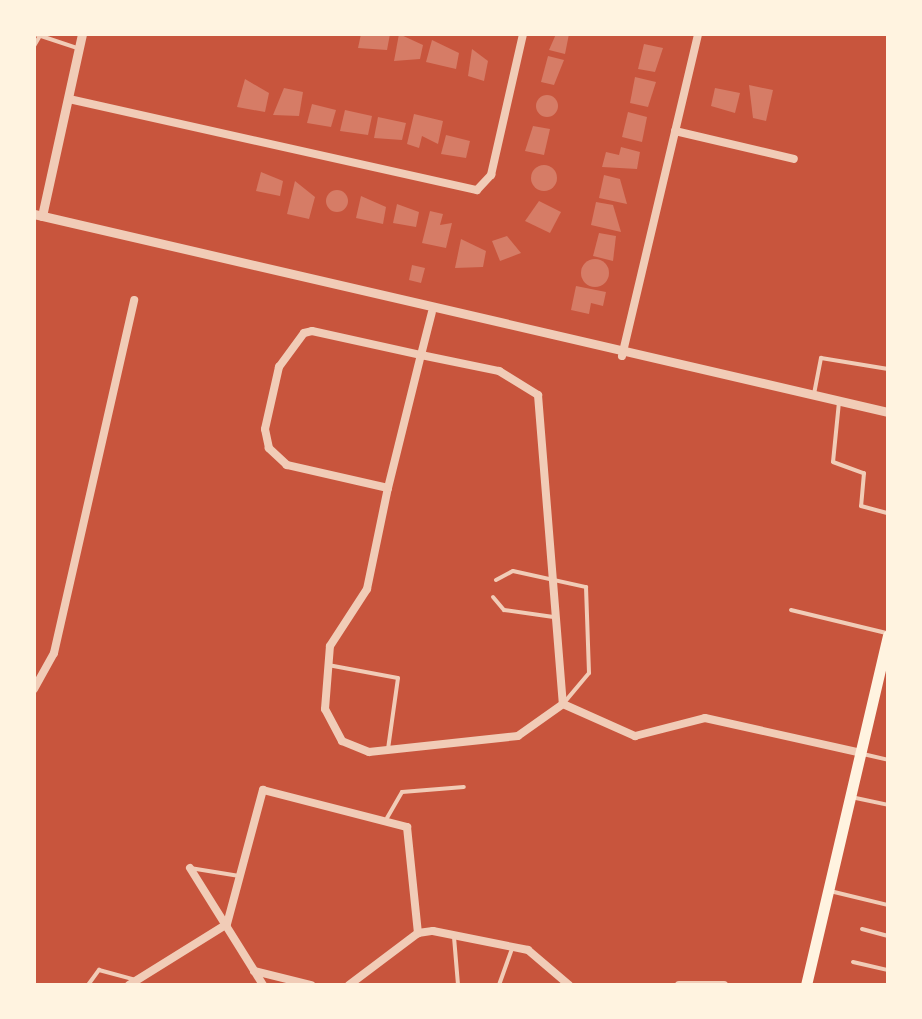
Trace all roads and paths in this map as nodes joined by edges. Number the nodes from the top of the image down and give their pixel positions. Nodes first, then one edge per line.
1 (35, 34) edge
2 (82, 34) edge
3 (523, 34) edge
4 (698, 34) edge
5 (41, 37) edge
6 (34, 46) edge
7 (79, 48) junction
8 (69, 99) junction
9 (675, 131) junction
10 (794, 159) dead end
11 (38, 215) edge
12 (134, 300) dead end
13 (432, 312) junction
14 (421, 355) junction
15 (622, 356) junction
16 (888, 369) edge
17 (813, 397) junction
18 (839, 401) junction
19 (888, 412) edge
20 (388, 488) junction
21 (888, 513) edge
22 (555, 578) junction
23 (496, 580) dead end
24 (493, 597) dead end
25 (791, 610) dead end
26 (556, 618) junction
27 (888, 634) edge
28 (326, 665) junction
29 (34, 689) edge
30 (563, 704) junction
31 (388, 751) junction
32 (861, 753) junction
33 (888, 760) edge
34 (464, 787) dead end
35 (850, 797) junction
36 (888, 805) edge
37 (387, 818) junction
38 (190, 868) joint
39 (239, 876) junction
40 (828, 891) junction
41 (888, 905) edge
42 (227, 924) junction
43 (862, 929) dead end
44 (418, 933) junction
45 (454, 935) junction
46 (888, 936) edge
47 (513, 946) junction
48 (853, 962) dead end
49 (888, 970) edge
50 (254, 971) junction
51 (131, 982) edge
52 (88, 985) edge
53 (263, 985) edge
54 (311, 985) edge
55 (349, 985) edge
56 (458, 985) edge
57 (499, 985) edge
58 (569, 985) edge
59 (679, 985) edge
60 (724, 985) edge
61 (806, 985) edge

1 - 5 lane
2 - 7 street
3 - 8 street
4 - 9 street
5 - 6 lane
5 - 7 lane
7 - 8 street
8 - 11 street
9 - 10 street
9 - 15 street
11 - 13 street
12 - 29 street
13 - 14 street
13 - 15 street
14 - 20 street
14 - 20 street
14 - 22 street
15 - 17 street
16 - 17 lane
17 - 18 street
18 - 19 street
18 - 21 lane
20 - 28 street
22 - 23 lane
22 - 26 street
22 - 30 lane
24 - 26 lane
25 - 27 lane
26 - 30 street
27 - 32 main road
28 - 31 street
28 - 31 lane
30 - 31 street
30 - 32 street
32 - 33 lane
32 - 35 main road
34 - 37 lane
35 - 36 lane
35 - 40 main road
37 - 39 street
37 - 44 street
38 - 39 lane
38 - 42 street
39 - 42 street
40 - 41 lane
40 - 61 main road
42 - 50 street
42 - 51 street
43 - 46 lane
44 - 45 street
44 - 55 street
45 - 47 street
45 - 56 lane
47 - 57 lane
47 - 58 street
48 - 49 lane
50 - 53 street
50 - 54 street
51 - 52 lane
59 - 60 street

